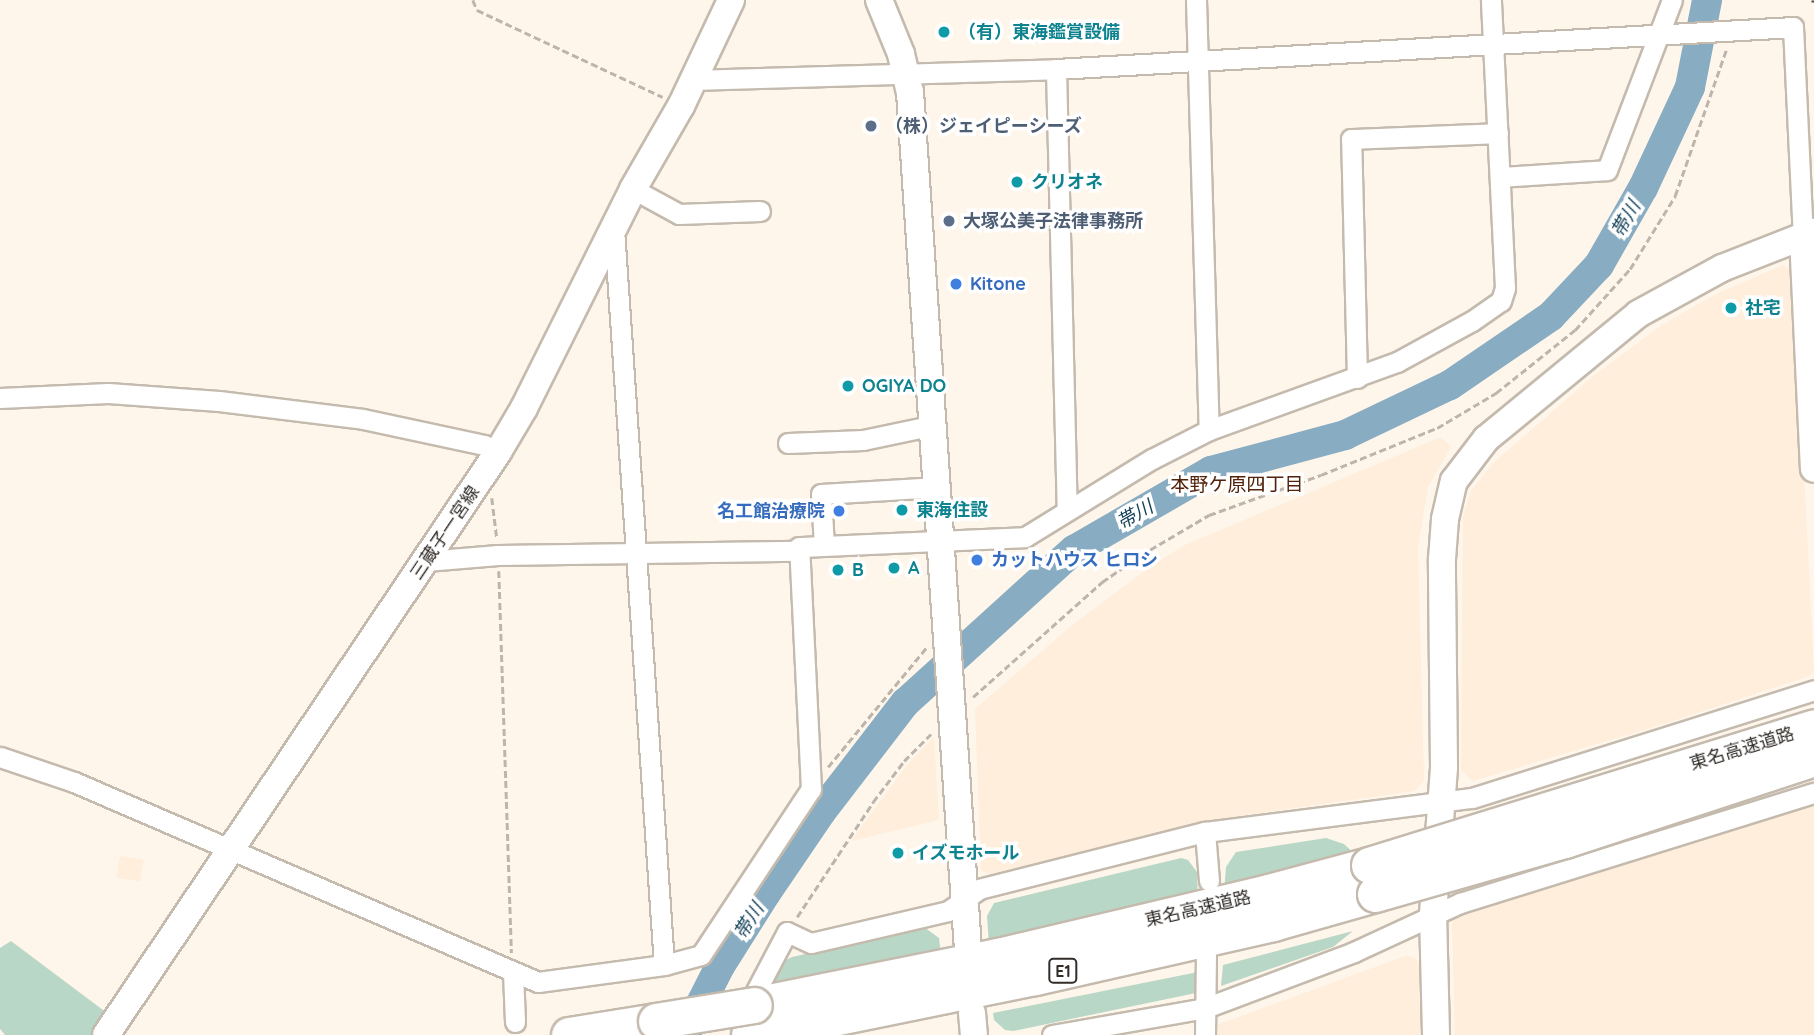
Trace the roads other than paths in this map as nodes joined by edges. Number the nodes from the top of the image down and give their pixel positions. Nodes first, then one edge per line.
1 (731, 0) edge
2 (879, 0) edge
3 (1196, 0) edge
4 (1491, 0) edge
5 (1672, 0) edge
6 (1667, 32) junction
7 (1493, 41) junction
8 (1199, 60) junction
9 (1056, 69) junction
10 (906, 75) junction
11 (693, 80) junction
12 (1498, 133) junction
13 (1500, 177) junction
14 (633, 189) junction
15 (760, 211) dead end
16 (614, 228) junction
17 (1808, 234) edge
18 (1357, 378) junction
19 (0, 398) edge
20 (934, 425) junction
21 (1209, 430) junction
22 (788, 443) dead end
23 (498, 452) junction
24 (1814, 469) edge
25 (938, 487) junction
26 (1067, 510) junction
27 (941, 539) junction
28 (824, 546) junction
29 (799, 551) junction
30 (638, 554) junction
31 (426, 561) junction
32 (1814, 690) edge
33 (1814, 727) edge
34 (0, 757) edge
35 (1814, 758) edge
36 (1814, 793) edge
37 (1439, 803) junction
38 (1205, 832) junction
39 (232, 850) junction
40 (1372, 880) junction
41 (1209, 881) dead end
42 (964, 900) junction
43 (1433, 914) junction
44 (968, 949) dead end
45 (1206, 955) dead end
46 (664, 965) junction
47 (513, 972) junction
48 (1205, 1008) junction
49 (751, 1020) edge
50 (515, 1022) dead end
51 (106, 1035) edge
52 (569, 1035) edge
53 (734, 1035) edge
54 (1052, 1035) edge
55 (1205, 1035) edge
56 (1436, 1035) edge

1 - 11 street, 三蔵子一宮線
2 - 10 street
3 - 8 street
4 - 7 street
5 - 6 street
6 - 7 street
6 - 13 street
6 - 17 street
7 - 8 street
7 - 12 street
8 - 9 street
8 - 21 street
9 - 10 street
9 - 26 street
10 - 11 street
10 - 20 street
11 - 14 street, 三蔵子一宮線
12 - 13 street
12 - 18 street
13 - 18 street
14 - 15 street
14 - 16 street, 三蔵子一宮線
16 - 23 street, 三蔵子一宮線
16 - 30 street
17 - 24 street
17 - 37 street
18 - 21 street
19 - 23 street
20 - 22 street
20 - 25 street
21 - 26 street
23 - 31 street, 三蔵子一宮線
25 - 27 street
25 - 28 street
26 - 27 street
27 - 28 street
27 - 42 street
28 - 29 street
29 - 30 street
29 - 46 street
30 - 31 street
30 - 46 street
31 - 39 street, 三蔵子一宮線
32 - 37 street
33 - 40 highway, 東名高速道路 / E1, bridge
34 - 39 street
35 - 40 highway, 東名高速道路 / E1, bridge
36 - 43 street
37 - 38 street
37 - 43 street
38 - 41 street
38 - 42 street
39 - 47 street
39 - 51 street, 三蔵子一宮線
40 - 49 highway, 東名高速道路 / E1
42 - 44 street
42 - 53 street
43 - 48 street
43 - 56 street
45 - 48 street
46 - 47 street
47 - 50 street
48 - 54 street
48 - 55 street
49 - 52 highway, 東名高速道路, bridge

